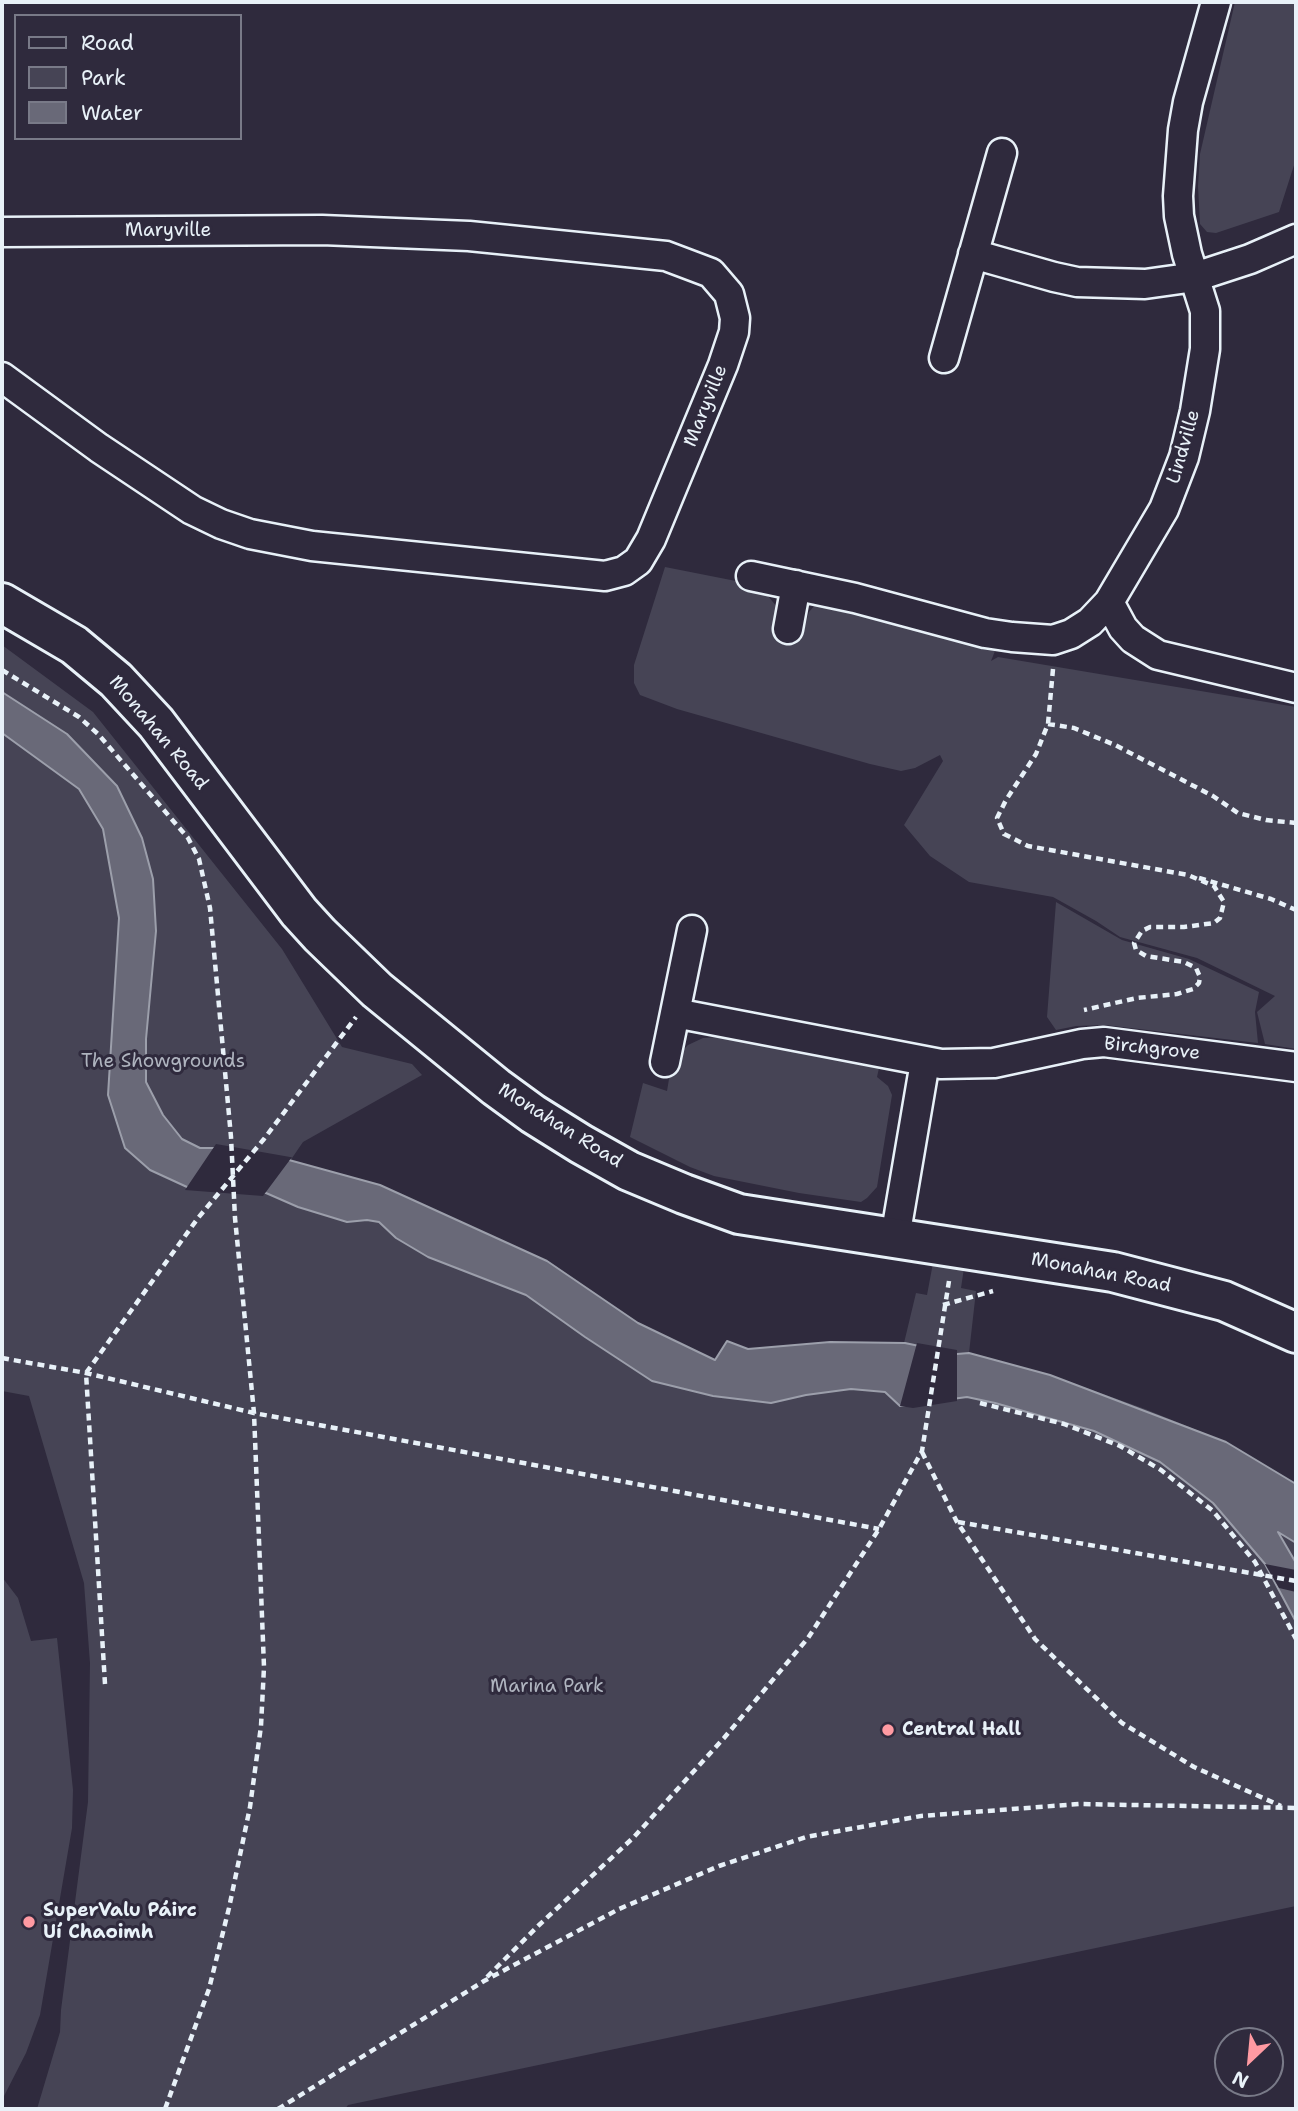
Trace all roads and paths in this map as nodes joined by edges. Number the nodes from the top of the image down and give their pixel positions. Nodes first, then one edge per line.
1 (1216, 2) edge
2 (1002, 153) dead end
3 (2, 232) edge
4 (1296, 239) edge
5 (973, 254) junction
6 (1195, 277) junction
7 (944, 358) dead end
8 (2, 377) edge
9 (751, 576) dead end
10 (796, 585) junction
11 (1109, 602) junction
12 (2, 604) edge
13 (788, 629) dead end
14 (1053, 640) junction
15 (2, 670) edge
16 (1296, 688) edge
17 (1048, 724) junction
18 (1296, 822) edge
19 (1188, 875) junction
20 (1296, 911) edge
21 (692, 930) dead end
22 (377, 990) junction
23 (1078, 1012) dead end
24 (675, 1013) junction
25 (666, 1062) dead end
26 (925, 1062) junction
27 (1296, 1067) edge
28 (232, 1175) junction
29 (895, 1238) junction
30 (956, 1247) junction
31 (1296, 1333) edge
32 (2, 1358) edge
33 (86, 1373) junction
34 (980, 1403) dead end
35 (254, 1413) junction
36 (922, 1451) junction
37 (957, 1522) junction
38 (879, 1529) junction
39 (1262, 1574) junction
40 (1296, 1581) edge
41 (1296, 1639) edge
42 (105, 1684) dead end
43 (1285, 1808) junction
44 (1296, 1808) edge
45 (484, 1980) junction
46 (165, 2109) edge
47 (278, 2109) edge

1 - 6 street, Lindville
2 - 5 street
3 - 8 street, Maryville
4 - 6 street
5 - 6 street
5 - 7 street
6 - 11 street, Lindville
9 - 10 street, Lindville
10 - 13 street
10 - 14 street, Lindville
11 - 14 street, Lindville
11 - 16 street
12 - 22 street, Monahan Road
14 - 17 path
15 - 28 path
17 - 18 path
17 - 19 path
19 - 20 path
19 - 23 path
21 - 24 street
22 - 28 path
22 - 29 street, Monahan Road
24 - 25 street
24 - 26 street, Birchgrove
26 - 27 street, Birchgrove
26 - 29 street
28 - 33 path
28 - 35 path
29 - 30 street, Monahan Road
30 - 31 street, Monahan Road
30 - 36 path
32 - 33 path
33 - 35 path
33 - 42 path
34 - 39 path
35 - 38 path
35 - 46 path
36 - 37 path
36 - 38 path
37 - 39 path
37 - 43 path
38 - 45 path
39 - 40 path
39 - 41 path
43 - 44 path
43 - 45 path
45 - 47 path

